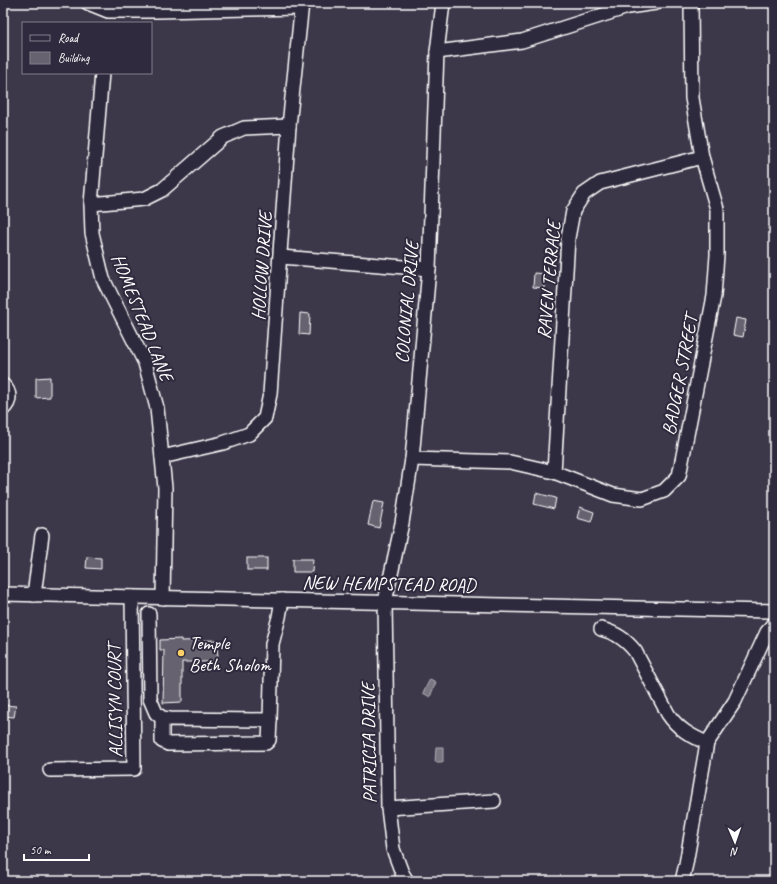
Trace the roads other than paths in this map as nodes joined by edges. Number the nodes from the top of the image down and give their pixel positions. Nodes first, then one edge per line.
1 (88, 3) edge
2 (443, 3) edge
3 (656, 3) edge
4 (691, 3) edge
5 (302, 5) edge
6 (107, 17) edge
7 (437, 52) junction
8 (102, 74) edge
9 (289, 126) junction
10 (702, 157) junction
11 (91, 204) junction
12 (281, 257) junction
13 (429, 269) junction
14 (3, 385) edge
15 (3, 409) edge
16 (162, 458) junction
17 (412, 459) junction
18 (554, 472) junction
19 (42, 535) dead end
20 (3, 594) edge
21 (34, 595) junction
22 (132, 597) junction
23 (157, 598) junction
24 (282, 600) junction
25 (384, 602) junction
26 (774, 611) edge
27 (149, 614) junction
28 (774, 624) edge
29 (601, 629) dead end
30 (132, 653) junction
31 (162, 718) junction
32 (270, 720) junction
33 (708, 742) junction
34 (50, 770) dead end
35 (494, 801) dead end
36 (388, 808) junction
37 (407, 881) edge
38 (682, 881) edge

1 - 6 street
2 - 7 street, COLONIAL DRIVE
3 - 7 street
4 - 10 street, BADGER STREET
5 - 6 street
5 - 9 street, HOLLOW DRIVE
7 - 13 street, COLONIAL DRIVE
8 - 11 street, HOMESTEAD LANE
9 - 11 street
9 - 12 street, HOLLOW DRIVE
10 - 18 street, RAVEN TERRACE
10 - 18 street, BADGER STREET
11 - 16 street, HOMESTEAD LANE
12 - 13 street
12 - 16 street, HOLLOW DRIVE
13 - 17 street, COLONIAL DRIVE
14 - 15 street
16 - 23 street, HOMESTEAD LANE
17 - 18 street, BADGER STREET
17 - 25 street, COLONIAL DRIVE
19 - 21 street
20 - 21 street, NEW HEMPSTEAD ROAD
21 - 22 street, NEW HEMPSTEAD ROAD
22 - 23 street, NEW HEMPSTEAD ROAD
22 - 30 street, ALLISYN COURT
23 - 24 street, NEW HEMPSTEAD ROAD
23 - 27 street, HOMESTEAD LANE
24 - 25 street, NEW HEMPSTEAD ROAD
24 - 32 street
25 - 26 street, NEW HEMPSTEAD ROAD
25 - 36 street, PATRICIA DRIVE
27 - 30 street
27 - 31 street
28 - 33 street
29 - 33 street
30 - 34 street, ALLISYN COURT
31 - 32 street
31 - 32 street
33 - 38 street
35 - 36 street
36 - 37 street, PATRICIA DRIVE

